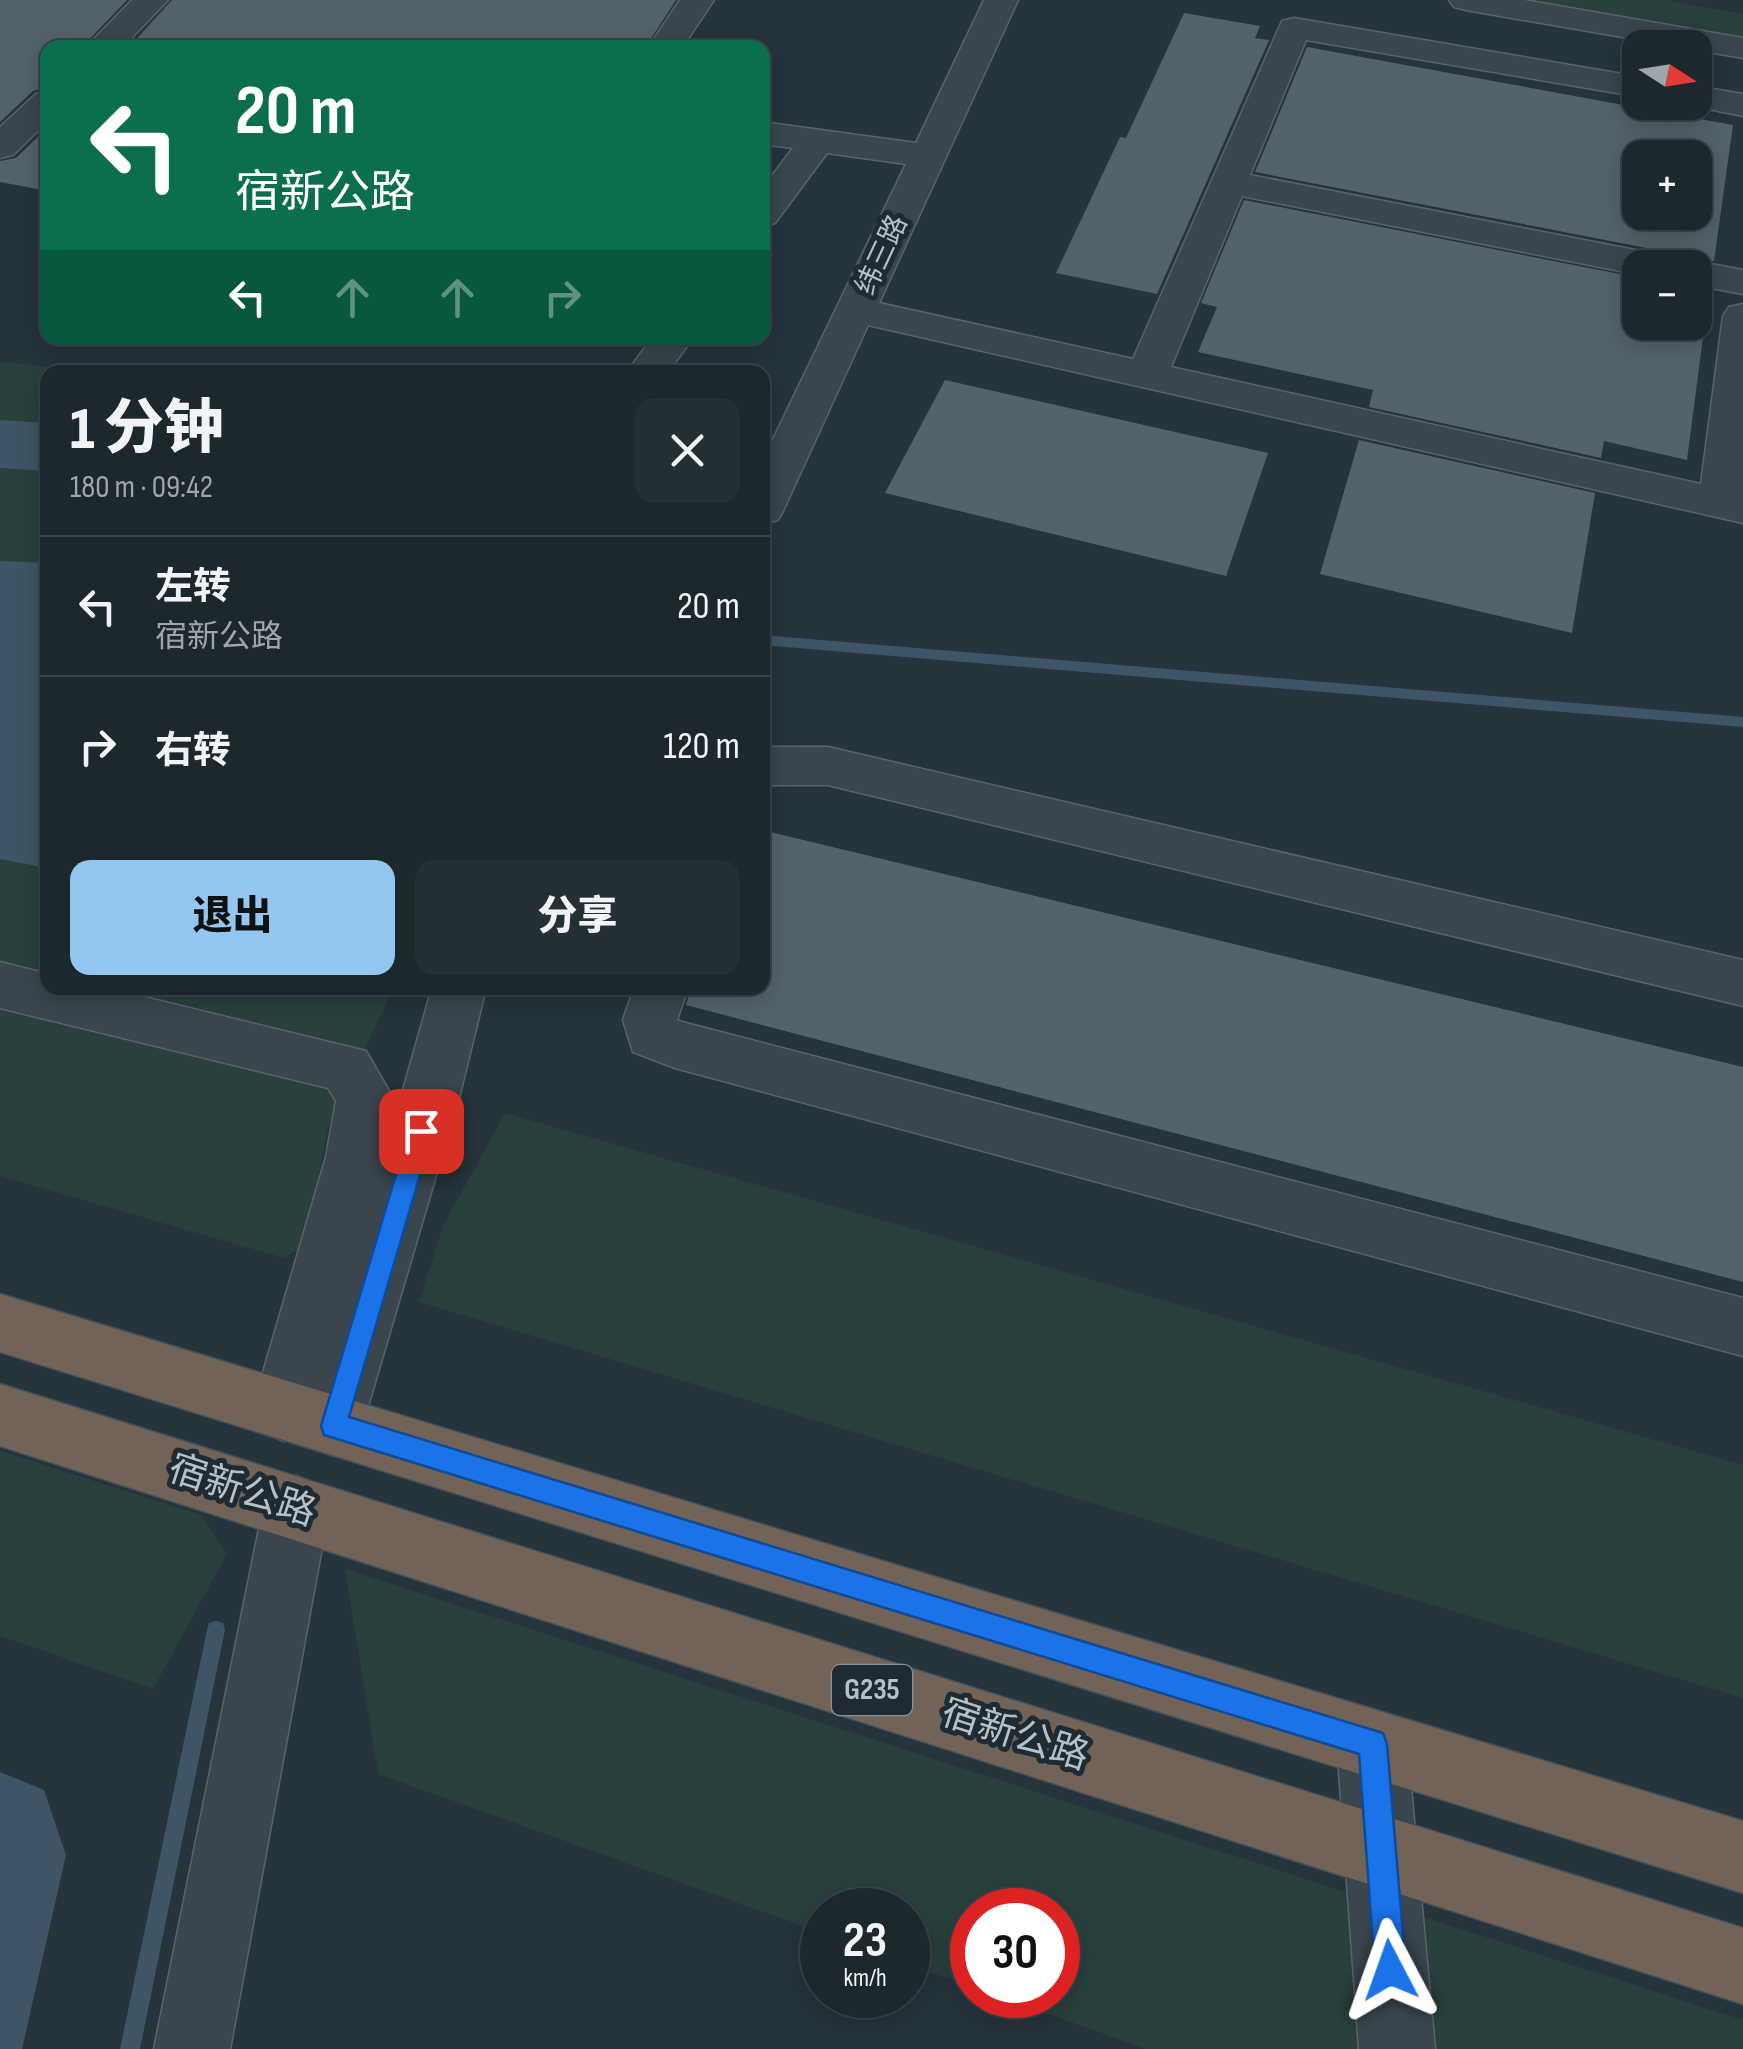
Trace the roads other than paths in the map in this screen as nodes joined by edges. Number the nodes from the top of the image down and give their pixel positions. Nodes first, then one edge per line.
1 (151, 0) edge
2 (697, 0) edge
3 (1002, 0) edge
4 (1466, 0) edge
5 (110, 40) edge
6 (670, 40) edge
7 (1743, 48) edge
8 (1622, 84) edge
9 (1712, 99) edge
10 (1743, 105) edge
11 (40, 108) edge
12 (770, 133) edge
13 (818, 140) junction
14 (0, 147) edge
15 (928, 156) junction
16 (1228, 182) junction
17 (770, 205) edge
18 (1622, 259) edge
19 (1712, 276) edge
20 (1743, 282) edge
21 (856, 310) junction
22 (1743, 316) edge
23 (668, 345) edge
24 (652, 365) edge
25 (1147, 375) junction
26 (770, 492) edge
27 (1732, 505) edge
28 (770, 766) edge
29 (1743, 983) edge
30 (0, 985) edge
31 (40, 995) edge
32 (42, 995) edge
33 (457, 995) edge
34 (658, 995) edge
35 (0, 1323) edge
36 (1743, 1328) edge
37 (0, 1415) edge
38 (309, 1418) junction
39 (296, 1508) junction
40 (1372, 1744) junction
41 (1382, 1851) junction
42 (1743, 1857) edge
43 (1743, 1966) edge
44 (192, 2049) edge
45 (1396, 2049) edge

1 - 5 street
2 - 6 street
3 - 15 street, 纬三路
4 - 7 street
8 - 16 street
9 - 10 street
11 - 14 street
12 - 13 street
13 - 15 street
13 - 17 street
15 - 21 street, 纬三路
16 - 18 street
16 - 25 street
19 - 20 street
21 - 25 street
21 - 26 street, 纬三路
22 - 27 street
23 - 24 street
25 - 27 street
28 - 29 street
30 - 31 street
32 - 38 street
33 - 38 street
34 - 36 street
35 - 38 highway
37 - 39 highway, 宿新公路 / G235
38 - 40 highway
39 - 41 highway, 宿新公路 / G235
39 - 44 street
40 - 41 street
40 - 42 highway
41 - 43 highway, 宿新公路 / G235
41 - 45 street

